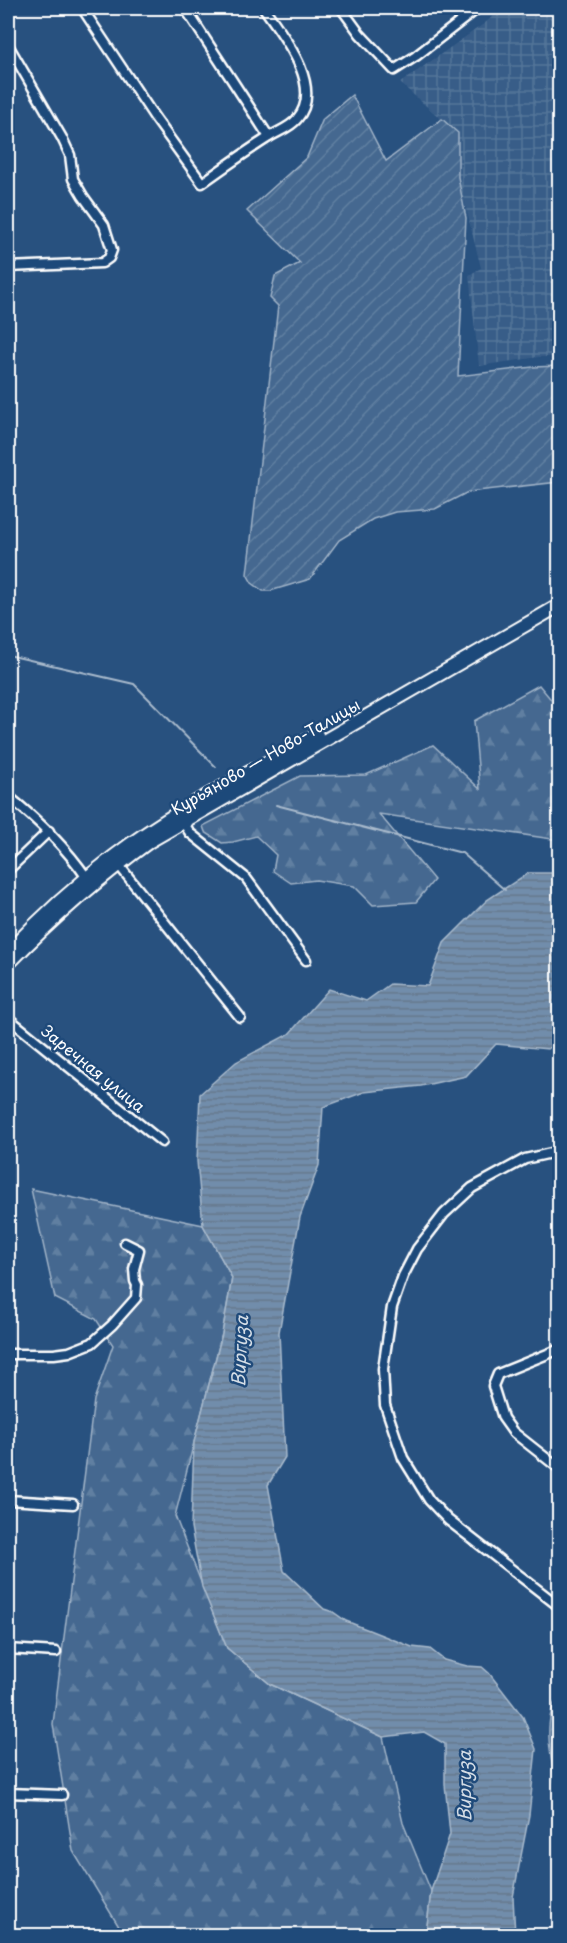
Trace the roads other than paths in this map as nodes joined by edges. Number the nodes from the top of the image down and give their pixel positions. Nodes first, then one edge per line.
1 (82, 8) edge
2 (185, 8) edge
3 (264, 8) edge
4 (341, 8) edge
5 (478, 8) edge
6 (8, 45) edge
7 (269, 137) junction
8 (8, 267) edge
9 (560, 596) edge
10 (560, 605) edge
11 (8, 796) edge
12 (183, 822) junction
13 (49, 831) junction
14 (118, 864) junction
15 (8, 870) edge
16 (87, 878) junction
17 (8, 952) edge
18 (306, 960) dead end
19 (8, 964) edge
20 (240, 1017) dead end
21 (8, 1018) edge
22 (162, 1142) dead end
23 (560, 1151) edge
24 (125, 1243) dead end
25 (560, 1349) edge
26 (8, 1353) edge
27 (560, 1469) edge
28 (8, 1500) edge
29 (73, 1504) dead end
30 (560, 1607) edge
31 (8, 1648) edge
32 (56, 1652) dead end
33 (8, 1793) edge
34 (62, 1794) dead end

1 - 7 street
2 - 7 street
3 - 7 street
4 - 5 street
6 - 8 street
9 - 16 main road, Курьяново — Ново-Талицы
10 - 12 main road, Курьяново — Ново-Талицы
11 - 13 street
12 - 14 main road, Курьяново — Ново-Талицы
12 - 18 street
13 - 15 street
13 - 16 street
14 - 19 main road, Курьяново — Ново-Талицы
14 - 20 street
16 - 17 main road, Курьяново — Ново-Талицы
21 - 22 street, Заречная улица
23 - 30 street
24 - 26 street
25 - 27 street
28 - 29 street
31 - 32 street
33 - 34 street

